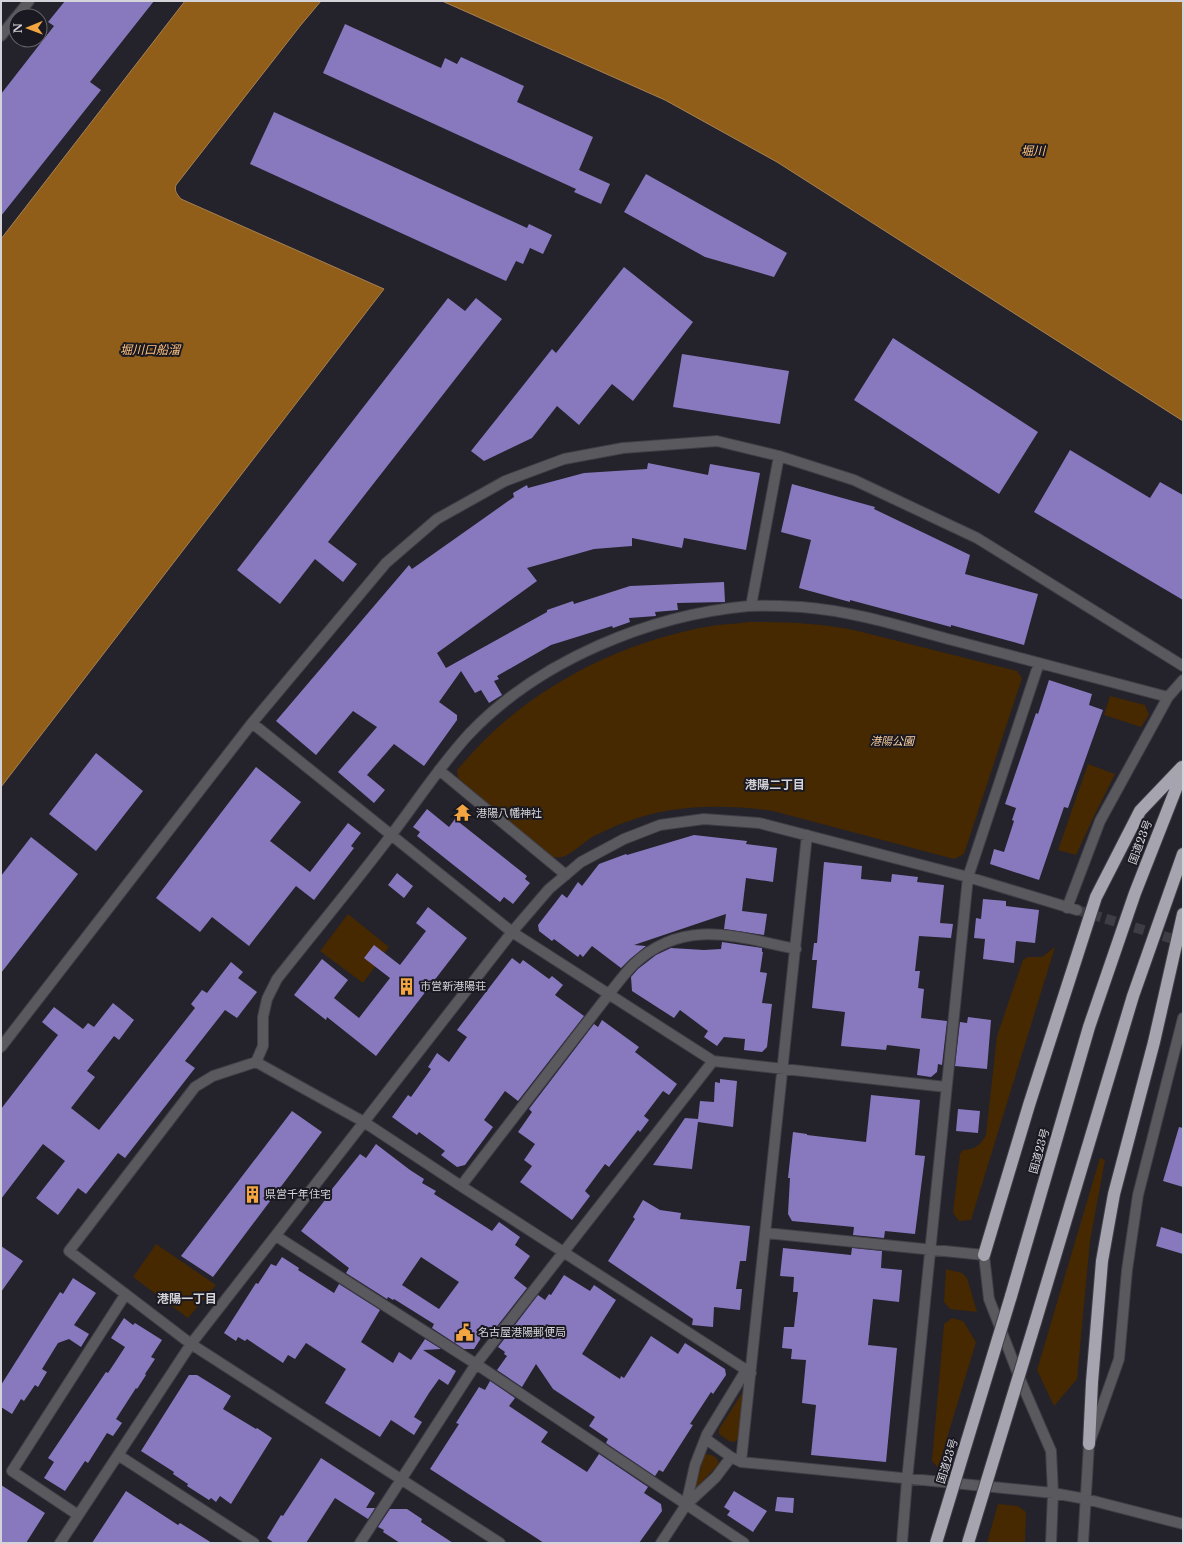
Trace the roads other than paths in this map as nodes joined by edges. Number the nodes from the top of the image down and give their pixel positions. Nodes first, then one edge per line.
1 (8, 28) edge
2 (1, 36) edge
3 (779, 456) junction
4 (751, 606) junction
5 (1038, 663) junction
6 (1183, 666) edge
7 (1183, 680) edge
8 (1168, 697) junction
9 (252, 723) junction
10 (1183, 765) edge
11 (439, 770) junction
12 (1183, 771) edge
13 (392, 835) junction
14 (807, 835) junction
15 (1183, 854) edge
16 (566, 875) junction
17 (968, 877) junction
18 (1183, 914) edge
19 (512, 932) junction
20 (796, 949) junction
21 (609, 994) junction
22 (1183, 1018) edge
23 (1, 1047) edge
24 (712, 1061) junction
25 (256, 1062) junction
26 (784, 1069) junction
27 (946, 1088) junction
28 (364, 1122) junction
29 (460, 1186) junction
30 (766, 1233) junction
31 (276, 1236) junction
32 (930, 1250) junction
33 (563, 1251) junction
34 (984, 1255) junction
35 (125, 1295) junction
36 (190, 1344) junction
37 (476, 1364) junction
38 (748, 1371) junction
39 (706, 1439) junction
40 (1089, 1444) junction
41 (118, 1455) junction
42 (731, 1457) junction
43 (741, 1462) junction
44 (401, 1479) junction
45 (907, 1480) junction
46 (1053, 1493) junction
47 (1086, 1499) junction
48 (686, 1505) junction
49 (78, 1515) junction
50 (1183, 1524) edge
51 (60, 1543) edge
52 (254, 1543) edge
53 (360, 1543) edge
54 (500, 1543) edge
55 (661, 1543) edge
56 (744, 1543) edge
57 (902, 1543) edge
58 (936, 1543) edge
59 (968, 1543) edge
60 (1051, 1543) edge
61 (1083, 1543) edge

1 - 2 street
3 - 4 street
3 - 6 street
3 - 9 street
4 - 5 street
4 - 11 street
5 - 8 street
5 - 17 street
7 - 8 street
8 - 17 street
9 - 13 street
9 - 23 street
10 - 34 highway
11 - 13 street
11 - 16 street
12 - 58 highway, 国道23号, bridge
13 - 19 street
13 - 25 street
14 - 16 street
14 - 17 street
14 - 20 street
15 - 59 highway, bridge
16 - 19 street
17 - 27 street
18 - 40 highway
19 - 21 street
19 - 28 street
20 - 21 street
20 - 26 street
21 - 24 street
21 - 29 street
22 - 40 street
24 - 26 street
24 - 33 street
25 - 28 street
25 - 35 street
26 - 27 street
26 - 30 street
27 - 32 street
28 - 29 street
28 - 31 street
29 - 33 street
30 - 32 street
30 - 38 street
31 - 36 street
31 - 37 street
32 - 34 street
32 - 45 street
33 - 37 street
33 - 38 street
34 - 46 street
35 - 36 street
35 - 49 street
36 - 41 street
36 - 44 street
37 - 44 street
37 - 48 street
38 - 39 street
38 - 43 street
39 - 42 street
39 - 48 street
40 - 47 street
41 - 49 street
41 - 52 street
42 - 43 street
42 - 48 street
43 - 45 street
44 - 53 street
44 - 54 street
45 - 46 street
45 - 57 street
46 - 47 street
46 - 60 street
47 - 50 street
47 - 61 street
48 - 55 street
48 - 56 street
49 - 51 street

